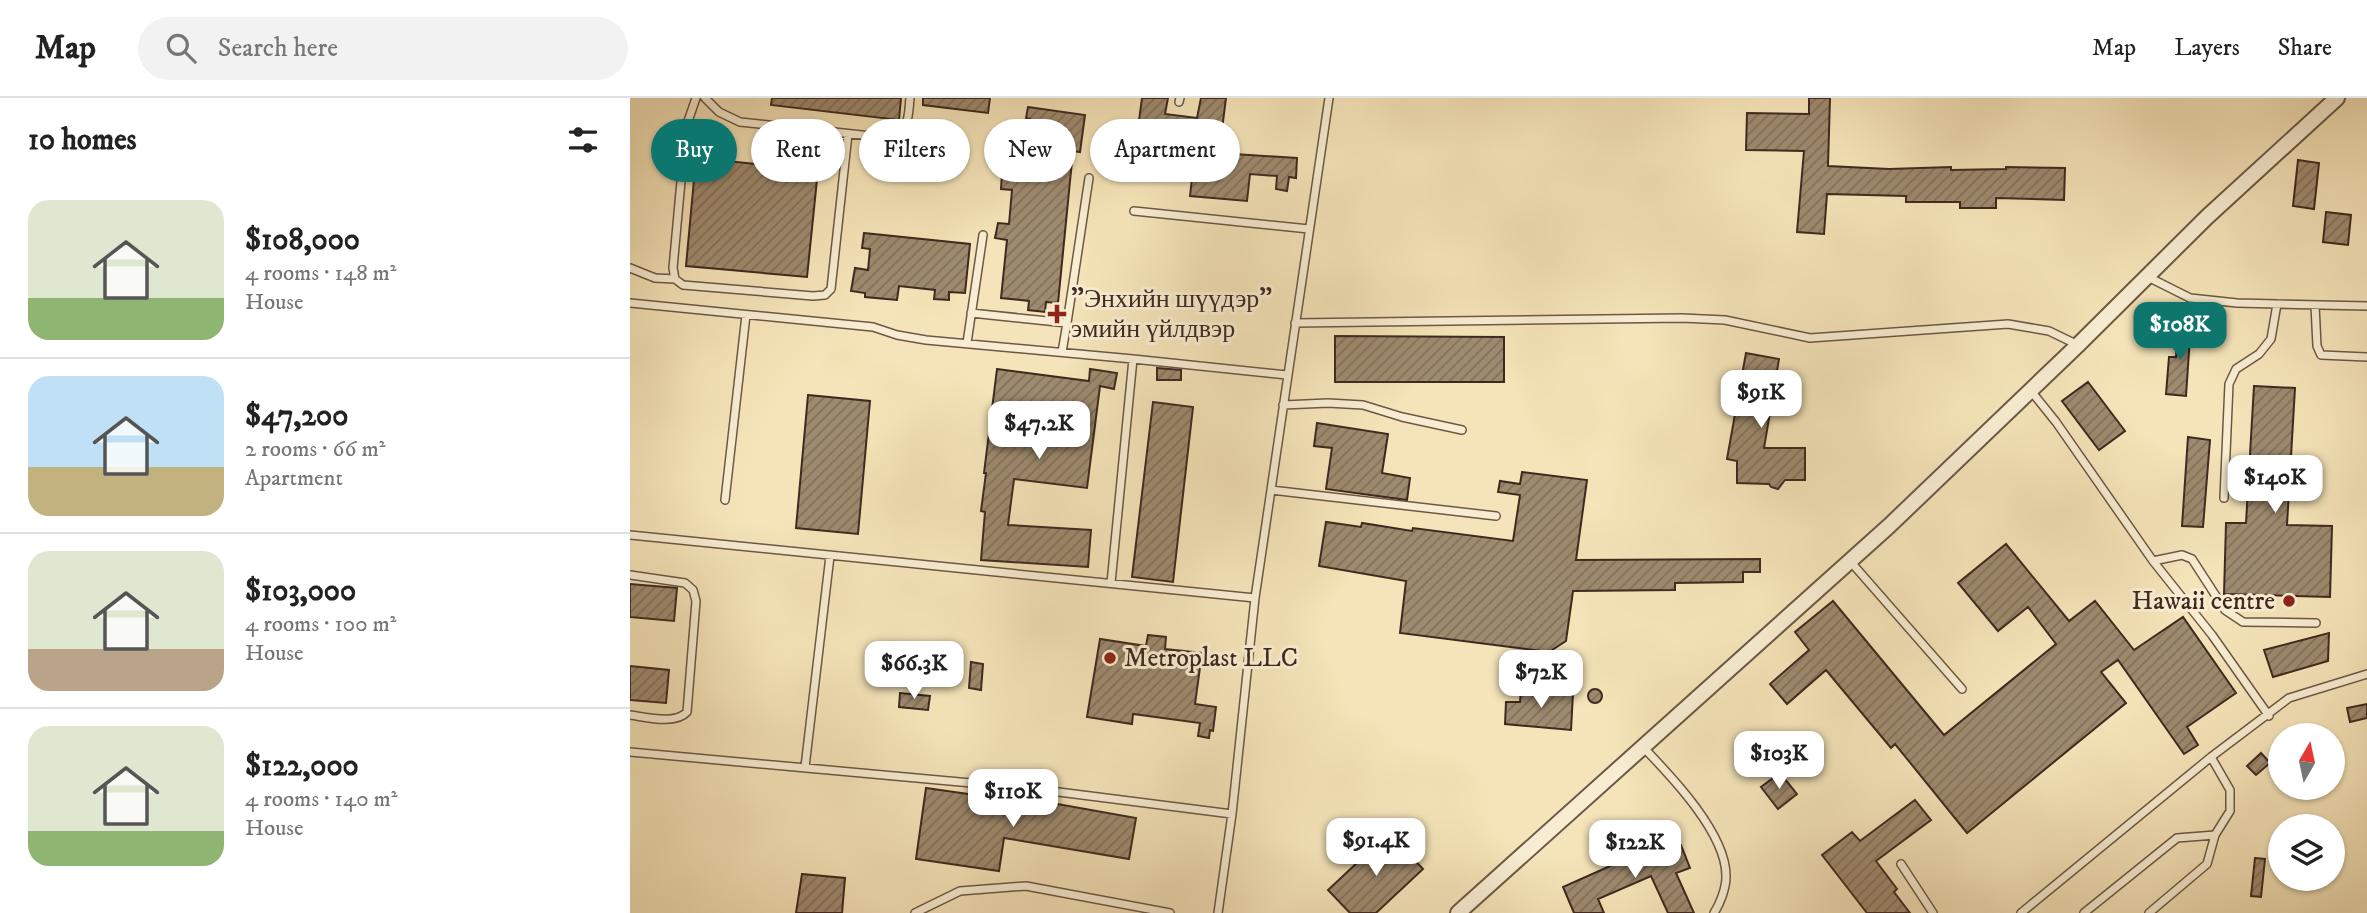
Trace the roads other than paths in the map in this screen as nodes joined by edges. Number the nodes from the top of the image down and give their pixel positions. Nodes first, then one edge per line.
1 (696, 98) edge
2 (705, 98) edge
3 (910, 98) edge
4 (1329, 98) edge
5 (2337, 98) edge
6 (848, 134) junction
7 (1089, 178) dead end
8 (1134, 211) dead end
9 (1309, 229) junction
10 (983, 235) dead end
11 (630, 268) edge
12 (2147, 276) junction
13 (675, 279) junction
14 (630, 303) edge
15 (2277, 304) junction
16 (2315, 305) junction
17 (2367, 306) edge
18 (971, 313) junction
19 (746, 314) junction
20 (1067, 323) junction
21 (1295, 323) junction
22 (967, 343) junction
23 (2078, 345) junction
24 (1062, 352) junction
25 (2367, 357) edge
26 (1133, 359) junction
27 (1287, 376) junction
28 (2031, 391) junction
29 (1283, 405) junction
30 (1462, 430) dead end
31 (1271, 490) junction
32 (2224, 498) dead end
33 (725, 500) dead end
34 (1496, 516) dead end
35 (630, 535) edge
36 (830, 556) junction
37 (1850, 560) junction
38 (2153, 561) junction
39 (630, 575) edge
40 (1111, 583) junction
41 (1255, 598) junction
42 (2316, 623) dead end
43 (2367, 674) edge
44 (1962, 689) dead end
45 (630, 715) edge
46 (2269, 716) junction
47 (1643, 746) junction
48 (630, 752) edge
49 (2211, 757) junction
50 (805, 767) junction
51 (1232, 814) junction
52 (2215, 835) junction
53 (1902, 864) dead end
54 (915, 913) edge
55 (1170, 913) edge
56 (1218, 913) edge
57 (1458, 913) edge
58 (1714, 913) edge
59 (1933, 913) edge
60 (2021, 913) edge
61 (2084, 913) edge
62 (2149, 913) edge

1 - 13 lane
2 - 6 lane
3 - 6 lane
4 - 9 lane
5 - 12 street
6 - 13 lane
7 - 20 lane
8 - 9 lane
9 - 21 lane
10 - 18 lane
11 - 13 lane
12 - 15 lane
12 - 23 street
14 - 19 lane
15 - 16 lane
15 - 32 lane
16 - 17 lane
16 - 25 lane
18 - 20 lane
18 - 22 lane
19 - 22 lane
19 - 33 lane
20 - 24 lane
21 - 23 lane
21 - 27 lane
22 - 24 lane
23 - 28 street
24 - 26 lane
26 - 27 lane
26 - 40 lane
27 - 29 lane
28 - 37 street
28 - 38 lane
29 - 30 lane
29 - 31 lane
31 - 34 lane
31 - 41 lane
35 - 36 lane
36 - 40 lane
36 - 50 lane
37 - 44 lane
37 - 47 street
38 - 42 lane
38 - 46 lane
39 - 45 lane
40 - 41 lane
41 - 51 lane
43 - 46 lane
46 - 49 lane
47 - 57 street
47 - 58 lane
48 - 50 lane
49 - 52 lane
49 - 60 lane
50 - 51 lane
51 - 56 lane
52 - 61 lane
52 - 62 lane
53 - 59 lane
54 - 55 lane

